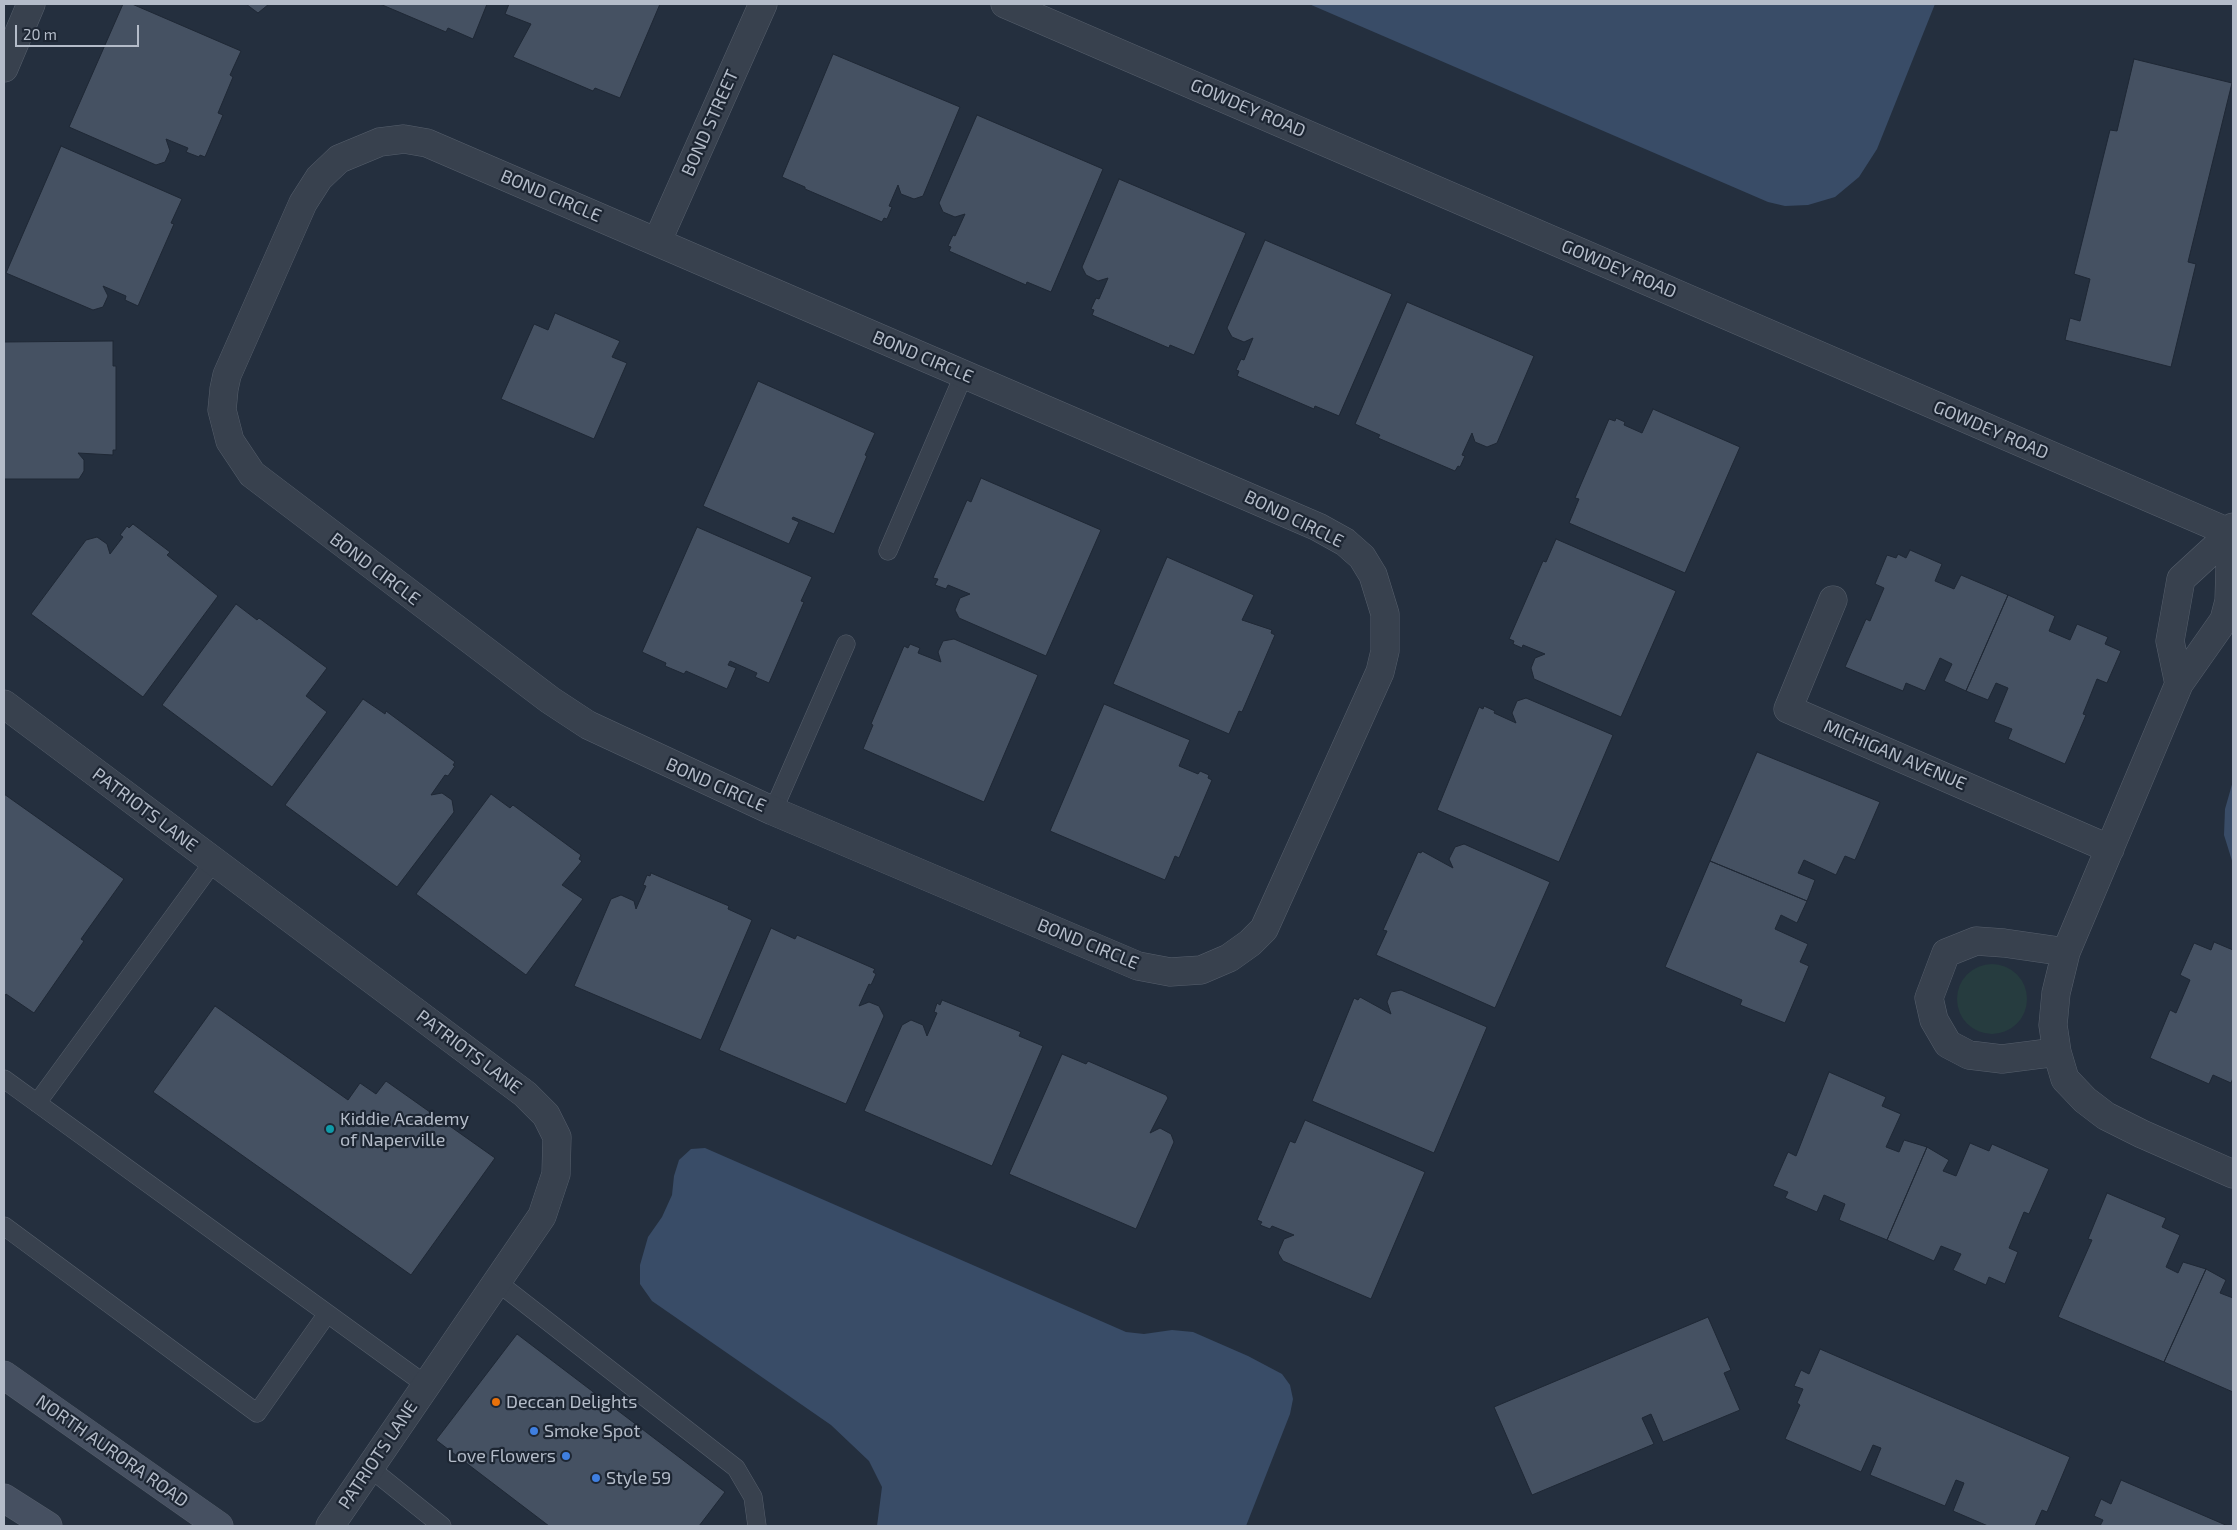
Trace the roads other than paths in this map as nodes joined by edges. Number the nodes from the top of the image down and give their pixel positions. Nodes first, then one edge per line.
1 (31, 4) edge
2 (763, 4) edge
3 (1005, 4) edge
4 (4, 68) edge
5 (657, 242) junction
6 (964, 374) junction
7 (2232, 532) edge
8 (888, 551) dead end
9 (1833, 600) dead end
10 (846, 644) dead end
11 (2179, 684) junction
12 (4, 704) edge
13 (773, 810) junction
14 (2110, 849) junction
15 (214, 861) junction
16 (2066, 952) junction
17 (2057, 1052) junction
18 (4, 1079) edge
19 (37, 1103) junction
20 (2233, 1174) edge
21 (4, 1226) edge
22 (496, 1281) junction
23 (327, 1314) junction
24 (4, 1375) edge
25 (426, 1385) junction
26 (370, 1468) junction
27 (4, 1498) edge
28 (48, 1526) edge
29 (219, 1526) edge
30 (330, 1526) edge
31 (442, 1526) edge
32 (757, 1526) edge

1 - 4 street
2 - 5 street, BOND STREET
3 - 7 street, GOWDEY ROAD
5 - 6 street, BOND CIRCLE
5 - 13 street, BOND CIRCLE
6 - 8 lane
6 - 13 street, BOND CIRCLE
7 - 11 street
7 - 11 street
9 - 14 street, MICHIGAN AVENUE
10 - 13 lane
11 - 14 street
12 - 15 street, PATRIOTS LANE
14 - 16 street
15 - 19 lane
15 - 22 street, PATRIOTS LANE
16 - 17 street
16 - 17 street
17 - 20 street
18 - 19 lane
19 - 23 lane
21 - 23 lane
22 - 25 street, PATRIOTS LANE
22 - 32 lane
23 - 25 lane
24 - 29 main road, NORTH AURORA ROAD
25 - 26 street, PATRIOTS LANE
26 - 30 street, PATRIOTS LANE
26 - 31 lane
27 - 28 main road

